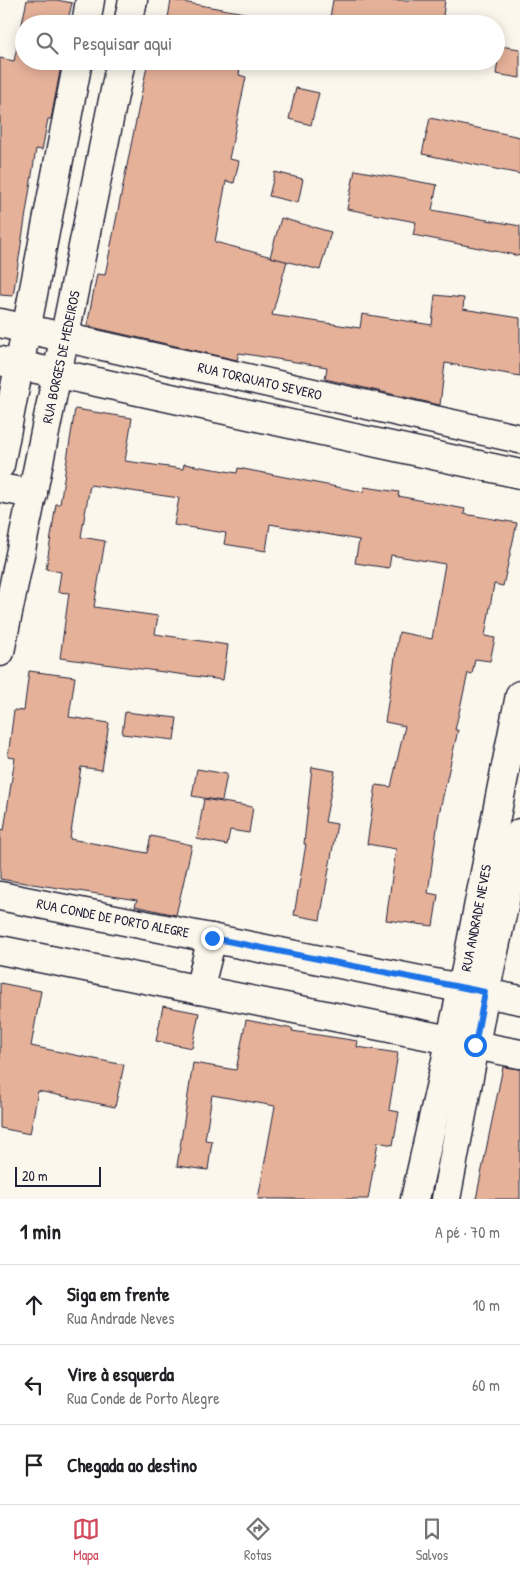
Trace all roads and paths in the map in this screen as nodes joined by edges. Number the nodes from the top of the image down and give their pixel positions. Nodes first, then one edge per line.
1 (90, 0) edge
2 (133, 0) edge
3 (88, 15) edge
4 (130, 15) edge
5 (76, 70) edge
6 (119, 70) edge
7 (13, 326) edge
8 (66, 338) junction
9 (9, 363) edge
10 (213, 370) junction
11 (58, 372) junction
12 (206, 405) junction
13 (520, 439) edge
14 (0, 465) edge
15 (520, 474) edge
16 (0, 488) edge
17 (33, 494) junction
18 (2, 636) edge
19 (520, 695) edge
20 (515, 745) edge
21 (520, 833) edge
22 (0, 896) edge
23 (212, 938) junction
24 (0, 950) edge
25 (199, 990) junction
26 (473, 991) junction
27 (520, 1000) edge
28 (449, 1039) junction
29 (475, 1045) junction
30 (520, 1054) edge
31 (415, 1199) edge
32 (446, 1199) edge

1 - 3 street
2 - 4 street
5 - 7 street
6 - 8 street, RUA BORGES DE MEDEIROS
7 - 8 street, RUA TORQUATO SEVERO
7 - 9 street
8 - 10 street, RUA TORQUATO SEVERO
8 - 11 street, RUA BORGES DE MEDEIROS
9 - 11 street
9 - 14 street
10 - 12 street
10 - 13 street, RUA TORQUATO SEVERO
11 - 12 street
11 - 17 street, RUA BORGES DE MEDEIROS
12 - 15 street
16 - 17 street
17 - 18 street, RUA BORGES DE MEDEIROS
19 - 20 street, RUA ANDRADE NEVES
20 - 26 street, RUA ANDRADE NEVES
21 - 26 street, RUA ANDRADE NEVES
22 - 23 street, RUA CONDE DE PORTO ALEGRE
23 - 25 street
23 - 26 street, RUA CONDE DE PORTO ALEGRE
24 - 25 street
25 - 28 street
26 - 27 street, RUA CONDE DE PORTO ALEGRE
26 - 28 street, RUA ANDRADE NEVES
26 - 29 street, RUA ANDRADE NEVES
28 - 29 street
28 - 31 street, RUA ANDRADE NEVES
29 - 30 street
29 - 32 street, RUA ANDRADE NEVES

